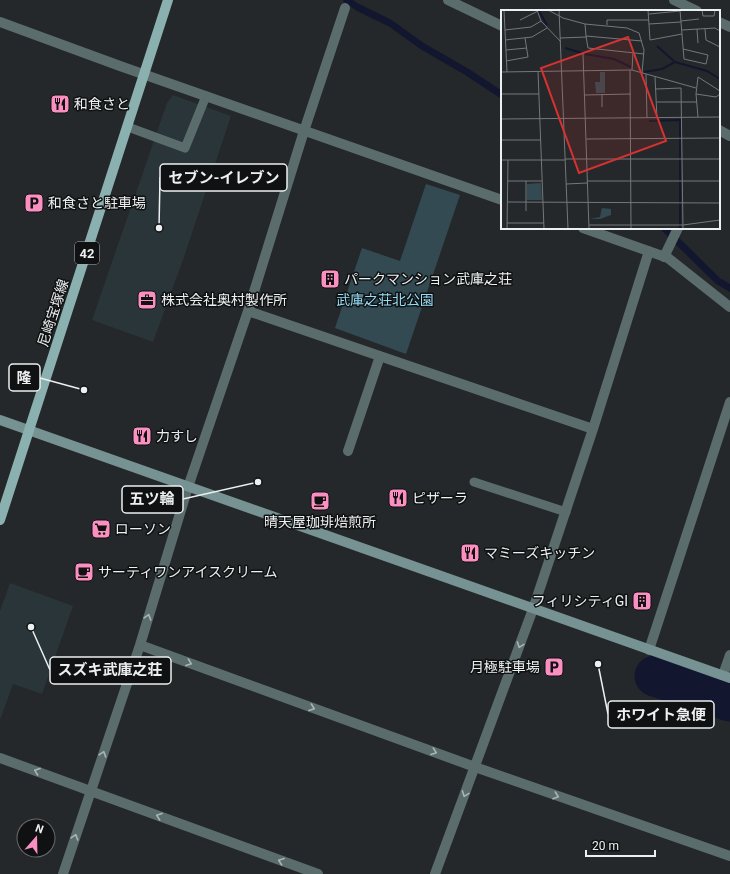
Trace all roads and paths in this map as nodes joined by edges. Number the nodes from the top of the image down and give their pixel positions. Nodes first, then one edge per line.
1 (168, 0) edge
2 (448, 0) edge
3 (674, 0) edge
4 (345, 8) dead end
5 (695, 10) edge
6 (0, 22) edge
7 (720, 22) edge
8 (501, 26) edge
9 (730, 27) edge
10 (145, 74) junction
11 (206, 96) junction
12 (128, 127) junction
13 (304, 131) junction
14 (501, 200) edge
15 (586, 229) edge
16 (676, 231) edge
17 (650, 251) junction
18 (664, 257) junction
19 (730, 307) edge
20 (248, 310) junction
21 (380, 356) junction
22 (730, 402) edge
23 (0, 420) edge
24 (593, 429) junction
25 (29, 431) junction
26 (348, 451) dead end
27 (474, 482) dead end
28 (188, 487) junction
29 (566, 512) junction
30 (0, 520) edge
31 (533, 609) junction
32 (140, 645) junction
33 (649, 650) junction
34 (730, 655) edge
35 (726, 677) edge
36 (0, 758) edge
37 (475, 768) junction
38 (91, 791) junction
39 (730, 856) edge
40 (63, 874) edge
41 (318, 874) edge
42 (435, 874) edge

1 - 10 main road, 尼崎宝塚線 / 42
2 - 8 street
3 - 5 street
4 - 13 street
6 - 10 street
7 - 9 street
10 - 11 street
10 - 12 main road, 尼崎宝塚線 / 42
11 - 12 lane
11 - 13 street
12 - 25 main road, 尼崎宝塚線 / 42
13 - 14 street
13 - 20 street
15 - 17 street
16 - 18 street
17 - 18 street
17 - 24 street
18 - 19 street
20 - 21 street
20 - 28 street
21 - 24 street
21 - 26 street
22 - 33 street
23 - 25 street
24 - 29 street
25 - 28 street
25 - 30 main road, 尼崎宝塚線 / 42
27 - 29 lane
28 - 31 street
32 -> 28 street
29 - 31 street
31 - 33 street
31 -> 37 street
32 -> 37 street
38 -> 32 street
33 - 35 street
34 - 35 street
38 -> 36 street
37 -> 39 street
37 -> 42 street
40 -> 38 street
41 -> 38 street

